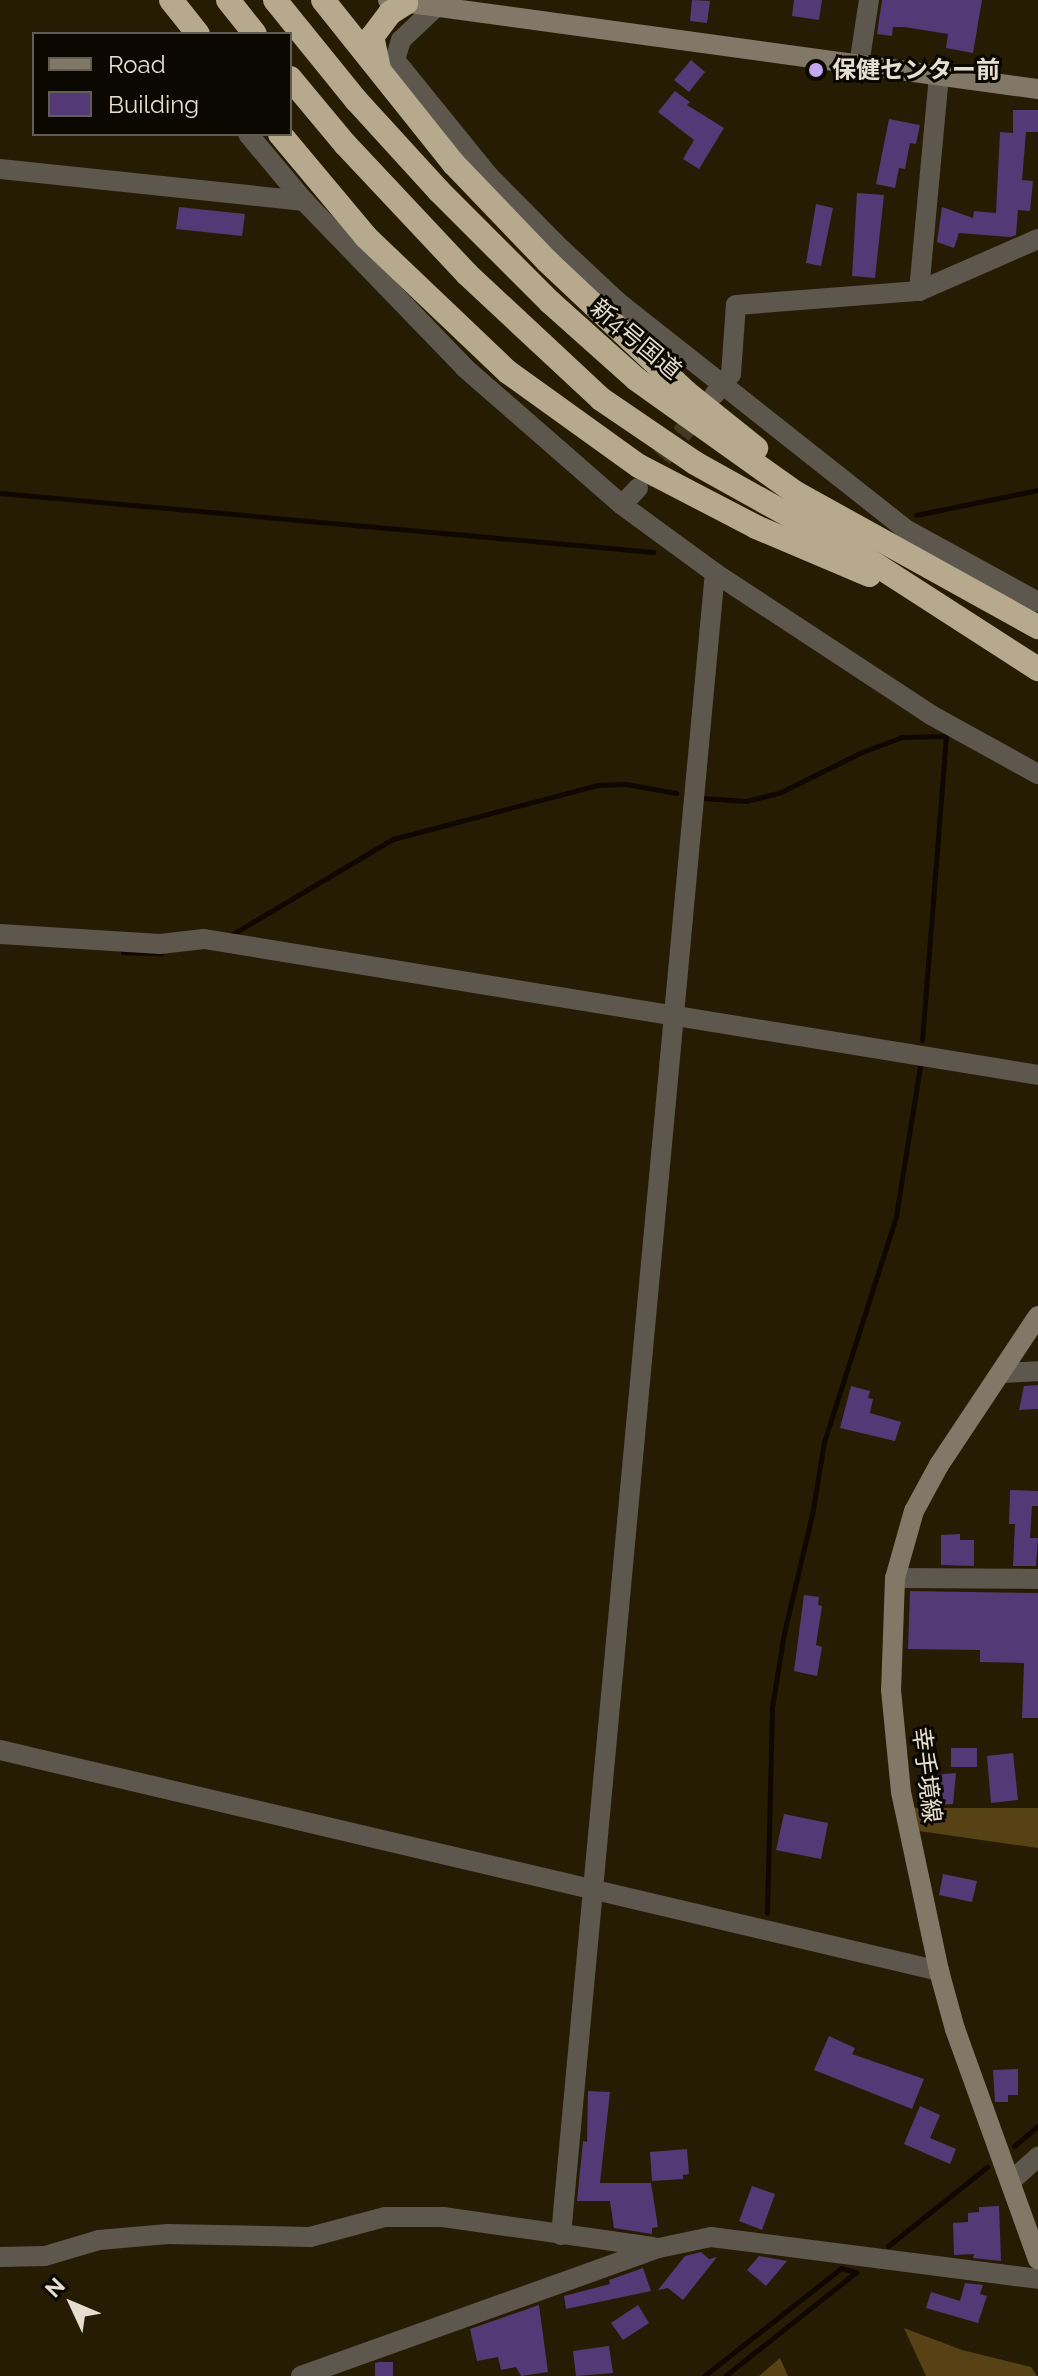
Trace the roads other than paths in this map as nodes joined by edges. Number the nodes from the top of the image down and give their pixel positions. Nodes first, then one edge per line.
1 (171, 0) edge
2 (228, 0) edge
3 (275, 0) edge
4 (323, 0) edge
5 (869, 0) edge
6 (397, 1) edge
7 (436, 7) junction
8 (196, 32) edge
9 (253, 32) edge
10 (859, 65) junction
11 (380, 73) junction
12 (939, 75) junction
13 (292, 80) edge
14 (1038, 89) edge
15 (250, 136) edge
16 (282, 136) edge
17 (0, 169) edge
18 (304, 201) junction
19 (1038, 239) edge
20 (919, 291) junction
21 (717, 391) junction
22 (638, 488) tunnel mouth
23 (622, 505) junction
24 (884, 541) junction
25 (715, 573) junction
26 (1038, 602) edge
27 (937, 605) junction
28 (1038, 627) edge
29 (1038, 669) edge
30 (1038, 774) edge
31 (0, 934) edge
32 (673, 1017) junction
33 (1038, 1075) edge
34 (1038, 1316) edge
35 (1038, 1371) edge
36 (1002, 1373) junction
37 (895, 1578) junction
38 (1038, 1579) edge
39 (0, 1750) edge
40 (594, 1888) junction
41 (939, 1971) junction
42 (1038, 2157) edge
43 (1010, 2182) junction
44 (561, 2235) junction
45 (659, 2248) junction
46 (0, 2257) edge
47 (1038, 2259) edge
48 (1038, 2279) edge
49 (301, 2376) edge

1 - 8 highway
2 - 9 highway
3 - 24 highway, 新4号国道
4 - 11 highway
5 - 10 street
6 - 7 main road
6 - 11 highway
7 - 10 main road
7 - 21 street
10 - 12 main road
11 - 24 highway
12 - 14 main road
12 - 20 street
13 - 27 highway
15 - 18 street
16 - 27 highway
17 - 18 street
18 - 23 street
19 - 20 street
20 - 21 street
21 - 26 street
22 - 23 street
23 - 25 street
24 - 28 highway, 新4号国道
25 - 30 street
25 - 32 street
27 - 29 highway
31 - 32 street
32 - 33 street
32 - 40 street
34 - 36 main road, 幸手境線
35 - 36 street
36 - 37 main road, 幸手境線
37 - 38 street
37 - 41 main road, 幸手境線
39 - 40 street
40 - 41 street
40 - 44 street
41 - 43 main road, 幸手境線
42 - 43 street
43 - 47 main road, 幸手境線
44 - 45 street
44 - 46 street
45 - 48 street
45 - 49 street

